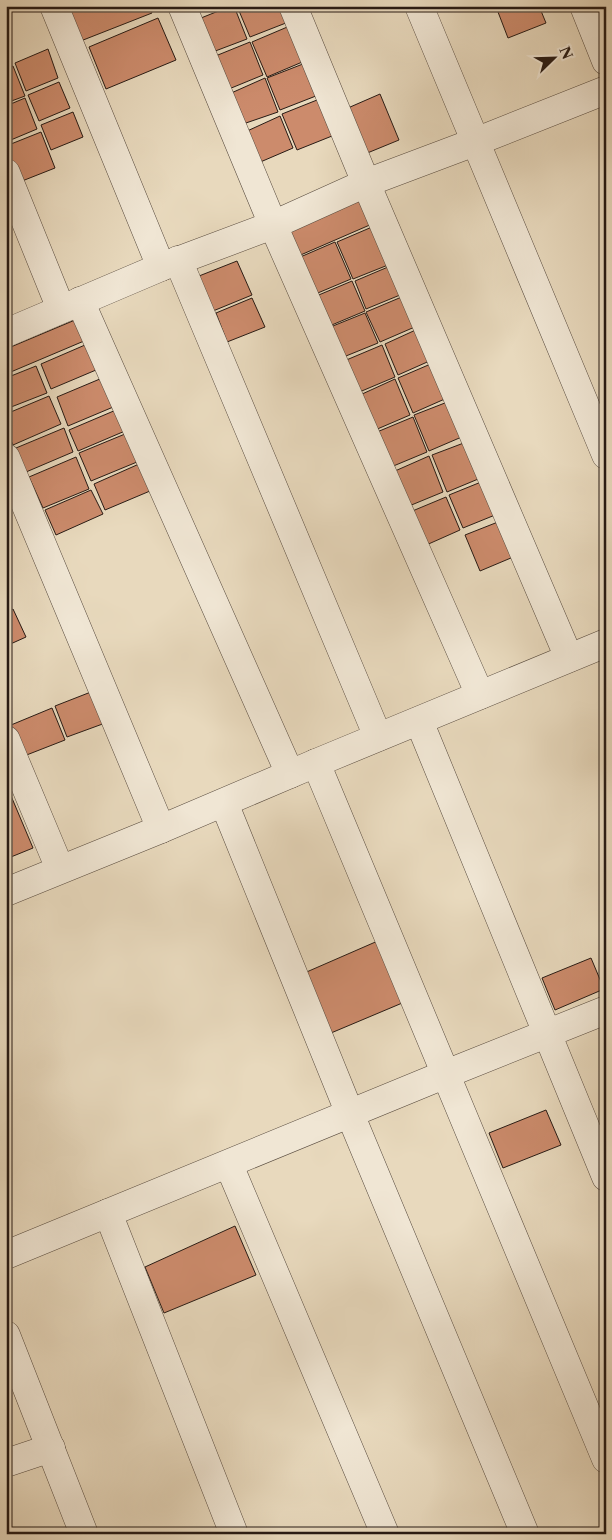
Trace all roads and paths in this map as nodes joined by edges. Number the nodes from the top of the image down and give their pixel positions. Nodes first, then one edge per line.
1 (54, 6) edge
2 (182, 6) edge
3 (293, 6) edge
4 (419, 6) edge
5 (584, 6) edge
6 (606, 61) edge
7 (606, 90) edge
8 (475, 142) junction
9 (6, 173) edge
10 (366, 183) junction
11 (273, 225) junction
12 (170, 263) junction
13 (70, 305) junction
14 (6, 333) edge
15 (606, 455) edge
16 (6, 458) edge
17 (606, 643) edge
18 (569, 658) junction
19 (480, 695) junction
20 (419, 721) junction
21 (378, 737) junction
22 (6, 740) edge
23 (316, 763) junction
24 (290, 774) junction
25 (224, 803) junction
26 (161, 829) junction
27 (60, 869) junction
28 (6, 892) edge
29 (606, 1010) edge
30 (546, 1034) junction
31 (446, 1074) junction
32 (350, 1114) junction
33 (229, 1165) junction
34 (606, 1177) edge
35 (108, 1213) junction
36 (6, 1255) edge
37 (6, 1335) edge
38 (51, 1448) junction
39 (606, 1459) edge
40 (6, 1464) edge
41 (84, 1534) edge
42 (234, 1534) edge
43 (385, 1534) edge
44 (525, 1534) edge

1 - 12 street
2 - 11 street
3 - 10 street
4 - 8 street
5 - 6 street
7 - 8 street
8 - 10 street
8 - 15 street
9 - 13 street
10 - 11 street
10 - 18 street
11 - 12 street
11 - 19 street
12 - 13 street
12 - 21 street
13 - 14 street
13 - 24 street
16 - 26 street
17 - 18 street
18 - 19 street
19 - 20 street
20 - 21 street
20 - 30 street
21 - 23 street
22 - 27 street
23 - 24 street
23 - 31 street
24 - 25 street
25 - 26 street
25 - 32 street
26 - 27 street
27 - 28 street
29 - 30 street
30 - 31 street
30 - 34 street
31 - 32 street
31 - 39 street
32 - 33 street
32 - 44 street
33 - 35 street
33 - 43 street
35 - 36 street
35 - 42 street
37 - 38 street
38 - 40 street
38 - 41 street

